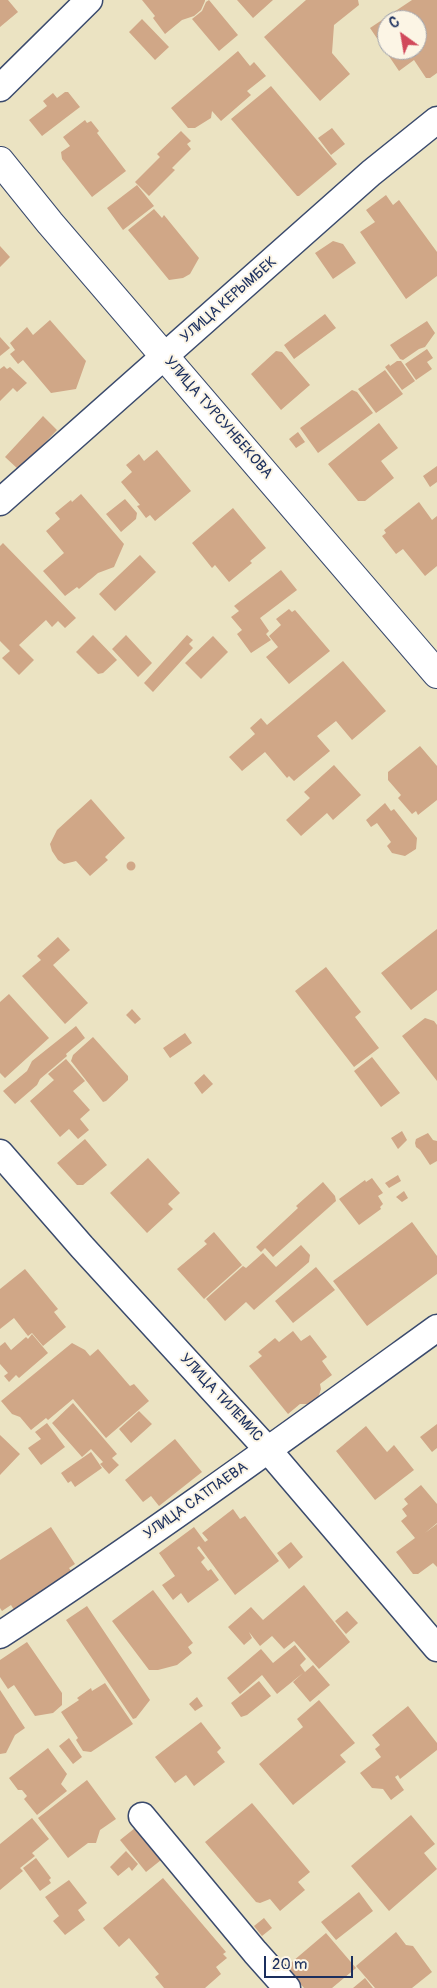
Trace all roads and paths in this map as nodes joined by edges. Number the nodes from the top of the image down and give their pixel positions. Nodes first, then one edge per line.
1 (90, 0) edge
2 (0, 88) edge
3 (437, 120) edge
4 (0, 161) edge
5 (164, 356) junction
6 (0, 502) edge
7 (437, 674) edge
8 (0, 1153) edge
9 (437, 1328) edge
10 (268, 1450) junction
11 (0, 1635) edge
12 (437, 1648) edge
13 (142, 1816) dead end
14 (287, 1988) edge

1 - 2 street
3 - 5 street, УЛИЦА КЕРЫМБЕК
4 - 5 street, УЛИЦА ТУРСУНБЕКОВА
5 - 6 street, УЛИЦА КЕРЫМБЕК
5 - 7 street, УЛИЦА ТУРСУНБЕКОВА
8 - 10 street, УЛИЦА ТИЛЕМИС
9 - 10 street, УЛИЦА САТПАЕВА
10 - 11 street, УЛИЦА САТПАЕВА
10 - 12 street, УЛИЦА ТИЛЕМИС
13 - 14 street

